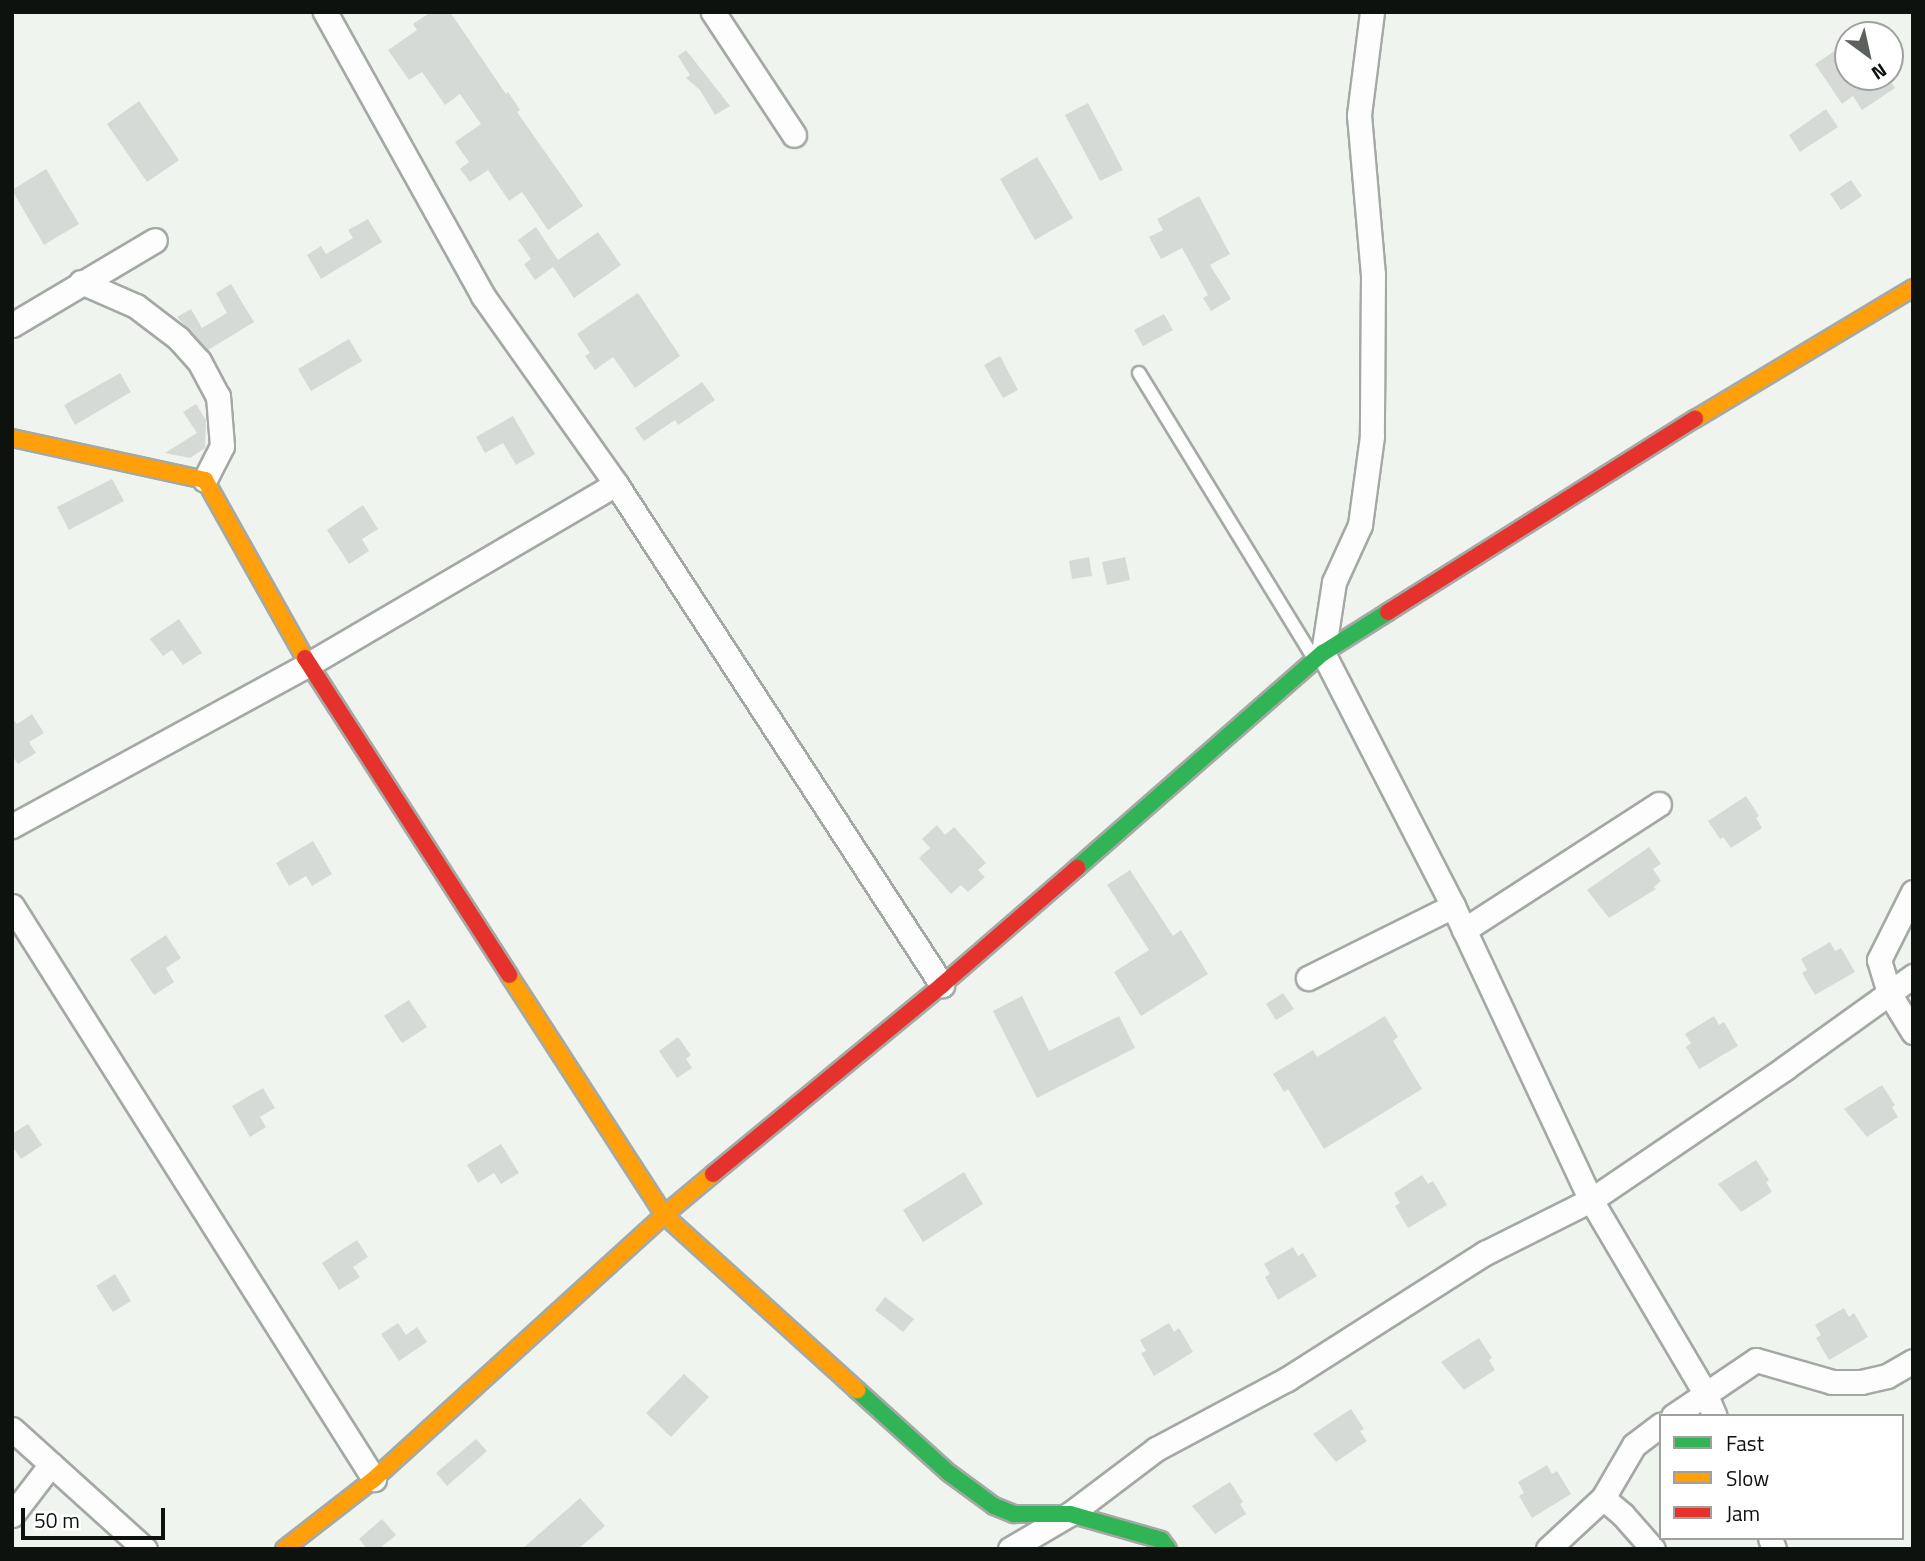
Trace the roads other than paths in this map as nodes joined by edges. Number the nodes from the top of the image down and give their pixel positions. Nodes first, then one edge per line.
1 (325, 12) edge
2 (713, 12) edge
3 (1372, 12) edge
4 (793, 135) dead end
5 (155, 240) dead end
6 (81, 282) junction
7 (1913, 288) edge
8 (12, 325) edge
9 (1139, 373) dead end
10 (12, 438) edge
11 (205, 480) junction
12 (616, 484) junction
13 (1319, 657) junction
14 (309, 664) junction
15 (1659, 804) dead end
16 (12, 826) edge
17 (1913, 892) edge
18 (12, 906) edge
19 (1454, 906) junction
20 (1464, 930) junction
21 (1913, 976) edge
22 (1308, 978) dead end
23 (942, 985) junction
24 (1889, 993) junction
25 (1913, 1032) edge
26 (1591, 1200) junction
27 (664, 1215) junction
28 (1913, 1361) edge
29 (1705, 1393) junction
30 (1677, 1414) edge
31 (1714, 1414) edge
32 (1659, 1426) edge
33 (12, 1429) edge
34 (51, 1464) junction
35 (374, 1479) junction
36 (1604, 1498) junction
37 (1070, 1514) junction
38 (12, 1515) edge
39 (145, 1549) edge
40 (284, 1549) edge
41 (1010, 1549) edge
42 (1168, 1549) edge
43 (1548, 1549) edge
44 (1653, 1549) edge

1 - 12 street
2 - 4 street
3 - 13 street
5 - 6 street
6 - 8 street
6 - 11 street
7 - 13 street
9 - 13 lane
10 - 11 street
11 - 14 street
12 - 14 street
12 - 23 street
13 - 19 street
13 - 23 street
14 - 16 street
14 - 27 street
15 - 20 street
17 - 24 street
18 - 35 street
19 - 20 street
19 - 22 street
20 - 26 street
21 - 24 street
23 - 27 street
24 - 25 street
24 - 26 street
26 - 29 street
26 - 37 street
27 - 35 street
27 - 37 street
28 - 29 street
29 - 30 street
29 - 31 street
32 - 36 street
33 - 34 street
34 - 38 street
34 - 39 street
35 - 40 street
36 - 43 street
36 - 44 street
37 - 41 street
37 - 42 street

